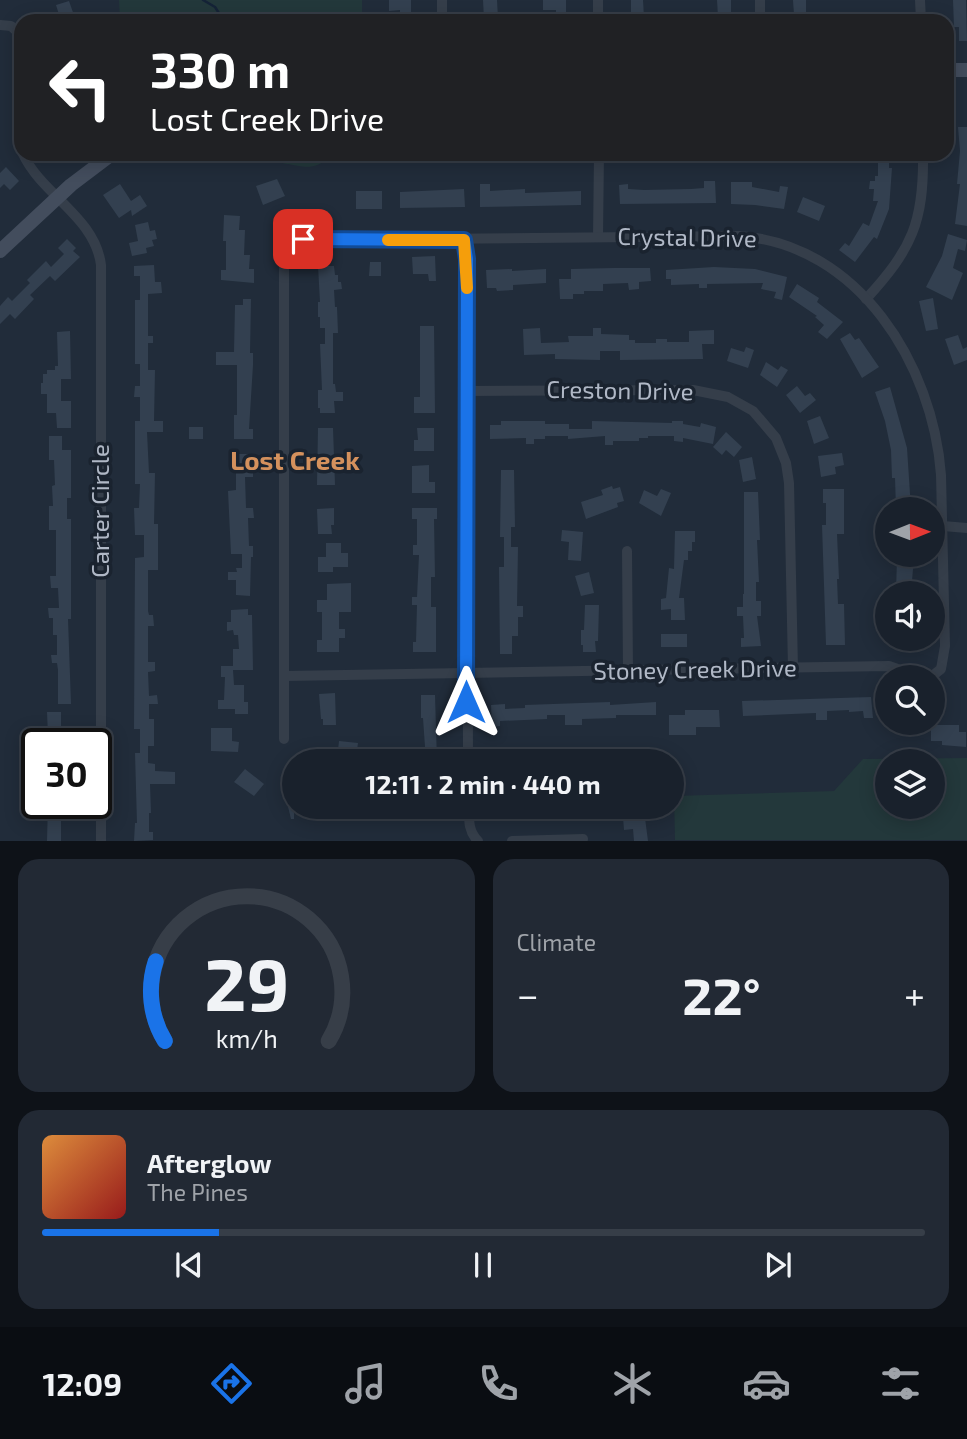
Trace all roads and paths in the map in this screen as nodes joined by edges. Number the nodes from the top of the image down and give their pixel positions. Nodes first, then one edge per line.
1 (27, 161) edge
2 (103, 161) edge
3 (600, 161) edge
4 (923, 161) edge
5 (57, 197) junction
6 (598, 237) junction
7 (464, 240) junction
8 (0, 251) edge
9 (866, 299) junction
10 (467, 391) junction
11 (942, 497) edge
12 (945, 526) edge
13 (967, 528) edge
14 (627, 551) dead end
15 (944, 567) edge
16 (942, 665) edge
17 (875, 666) edge
18 (793, 668) junction
19 (628, 671) junction
20 (466, 674) junction
21 (285, 676) junction
22 (284, 739) dead end
23 (468, 749) edge
24 (469, 819) edge
25 (583, 839) edge
26 (101, 841) edge
27 (478, 841) edge
28 (512, 841) edge

1 - 5 street, Carter Circle
2 - 5 street
3 - 6 street
4 - 9 street
5 - 8 street
5 - 26 street, Carter Circle
6 - 7 street, Crystal Drive
6 - 9 street, Crystal Drive
7 - 10 street
7 - 21 street, Crystal Drive
9 - 11 street, Crystal Drive
10 - 18 street, Creston Drive
10 - 20 street
12 - 13 street
14 - 19 street
15 - 16 street, Crystal Drive
17 - 18 street, Stoney Creek Drive
18 - 19 street, Stoney Creek Drive
19 - 20 street, Stoney Creek Drive
20 - 21 street, Stoney Creek Drive
20 - 23 street
21 - 22 street, Crystal Drive
24 - 27 street
25 - 28 street

